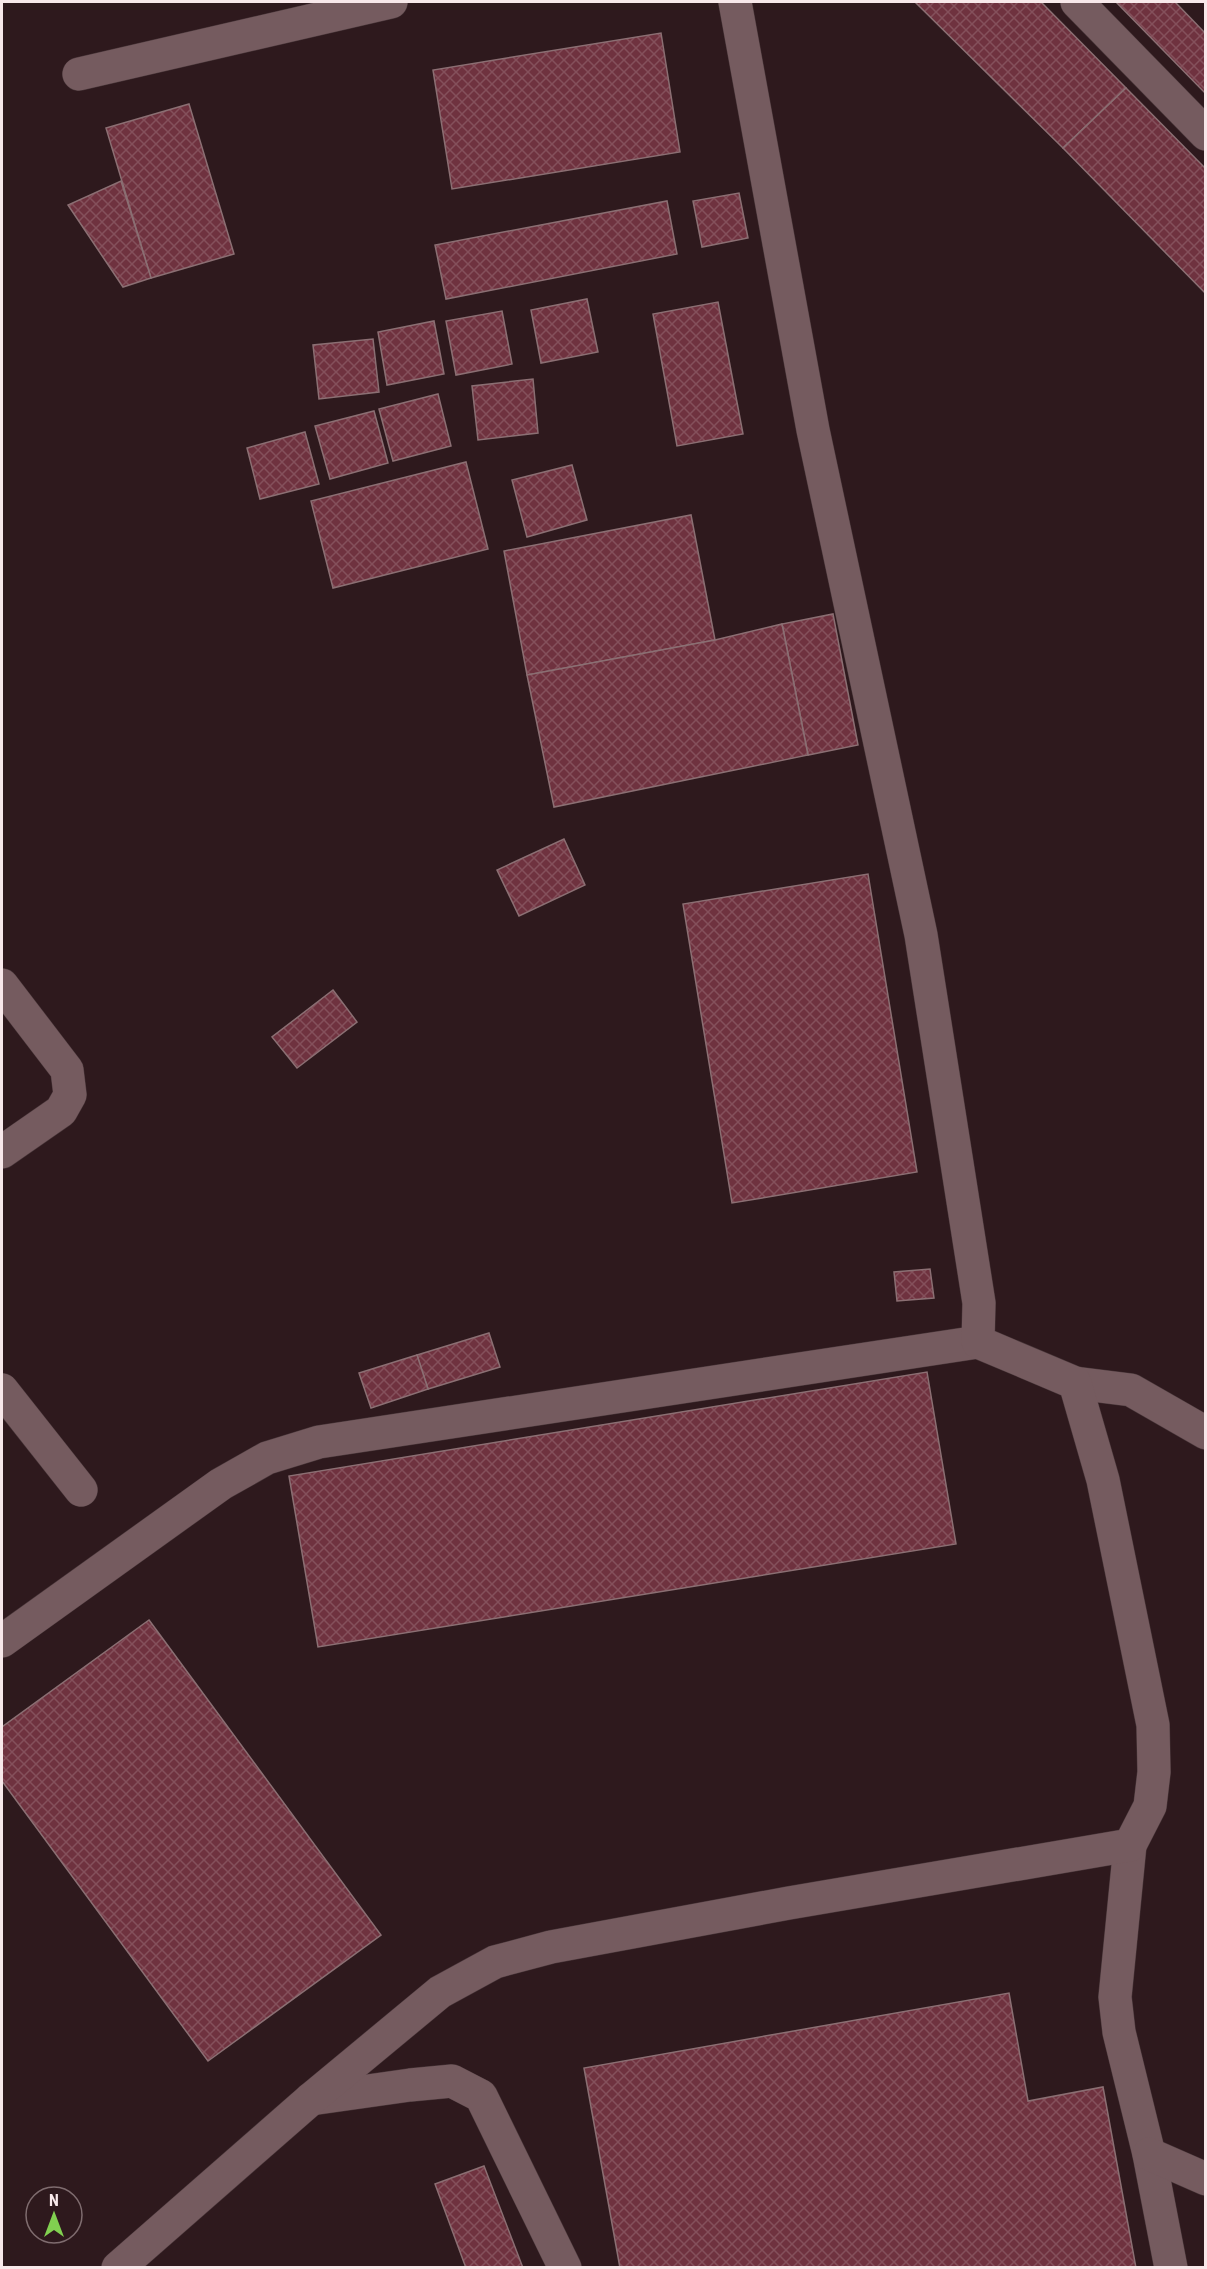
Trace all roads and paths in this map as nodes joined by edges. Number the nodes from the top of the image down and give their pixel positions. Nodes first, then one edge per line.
1 (391, 2) edge
2 (735, 2) edge
3 (1077, 2) edge
4 (79, 74) dead end
5 (1206, 134) edge
6 (2, 985) edge
7 (2, 1152) edge
8 (978, 1342) junction
9 (1075, 1383) junction
10 (2, 1390) edge
11 (1206, 1433) edge
12 (81, 1490) dead end
13 (2, 1641) edge
14 (1130, 1845) junction
15 (311, 2099) junction
16 (1149, 2154) junction
17 (1206, 2180) edge
18 (117, 2268) edge
19 (565, 2268) edge
20 (1171, 2268) edge

1 - 4 street
2 - 8 street
3 - 5 street
6 - 7 street
8 - 9 street
8 - 13 street
9 - 11 street
9 - 14 street
10 - 12 street
14 - 15 street
14 - 16 street
15 - 18 street
15 - 19 street
16 - 17 street
16 - 20 street

